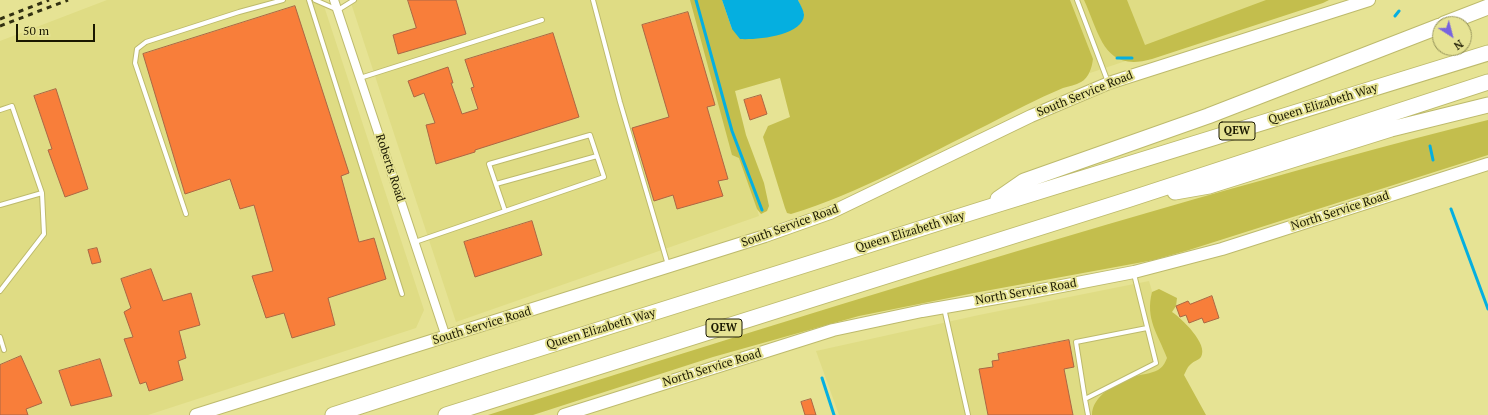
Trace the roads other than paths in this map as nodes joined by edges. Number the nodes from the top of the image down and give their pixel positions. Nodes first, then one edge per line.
1 (283, 0) edge
2 (309, 0) edge
3 (315, 0) edge
4 (334, 0) edge
5 (354, 0) edge
6 (593, 0) edge
7 (1077, 0) edge
8 (1369, 0) edge
9 (1355, 2) edge
10 (1488, 7) edge
11 (338, 10) junction
12 (1465, 16) edge
13 (542, 20) dead end
14 (1432, 29) edge
15 (1488, 53) edge
16 (360, 78) junction
17 (1488, 82) edge
18 (1109, 83) junction
19 (1488, 105) edge
20 (0, 110) edge
21 (597, 156) junction
22 (1488, 164) edge
23 (496, 184) junction
24 (42, 193) junction
25 (1127, 200) junction
26 (0, 205) edge
27 (986, 208) junction
28 (505, 211) junction
29 (186, 214) dead end
30 (415, 242) junction
31 (669, 267) junction
32 (1134, 272) junction
33 (0, 291) edge
34 (402, 294) dead end
35 (944, 307) junction
36 (1147, 328) junction
37 (0, 337) edge
38 (446, 337) junction
39 (4, 350) dead end
40 (1085, 399) junction
41 (196, 415) edge
42 (333, 415) edge
43 (446, 415) edge
44 (564, 415) edge
45 (968, 415) edge
46 (1088, 415) edge

1 - 29 lane
2 - 34 lane
3 - 11 lane
4 - 11 street, Roberts Road
5 - 11 lane
6 - 31 lane
7 - 18 lane
8 - 9 street, South Service Road
9 - 18 street, South Service Road
10 - 12 highway
11 - 16 street, Roberts Road
13 - 16 lane
14 - 27 highway
15 - 27 highway, Queen Elizabeth Way / QEW
16 - 30 street, Roberts Road
17 - 25 highway, QEW
18 - 31 street, South Service Road
19 - 25 highway
20 - 24 lane
21 - 23 lane
21 - 23 lane
21 - 28 lane
22 - 32 street, North Service Road
23 - 28 lane
24 - 26 lane
24 - 33 lane
25 - 43 highway, QEW
27 - 42 highway, Queen Elizabeth Way / QEW
28 - 30 lane
30 - 38 street, Roberts Road
31 - 38 street, South Service Road
32 - 35 street, North Service Road
32 - 36 lane
35 - 44 street, North Service Road
35 - 45 lane
36 - 40 lane
36 - 40 lane
37 - 39 lane
38 - 41 street, South Service Road
40 - 46 lane

